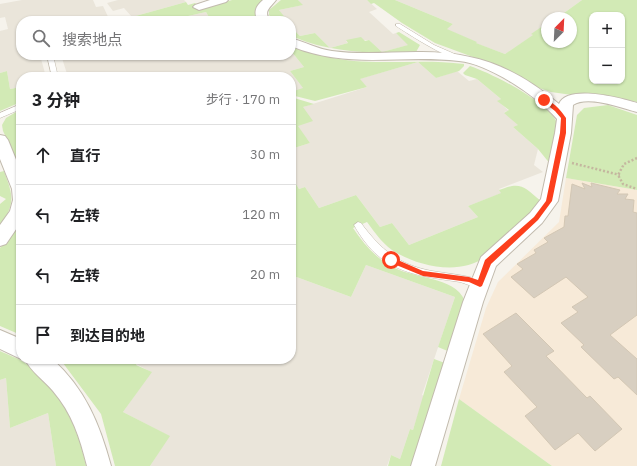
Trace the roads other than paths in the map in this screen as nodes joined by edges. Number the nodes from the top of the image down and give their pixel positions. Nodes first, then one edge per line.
1 (222, 0) edge
2 (270, 0) edge
3 (199, 7) dead end
4 (261, 16) edge
5 (398, 25) dead end
6 (296, 44) edge
7 (429, 44) junction
8 (417, 57) junction
9 (461, 58) junction
10 (51, 60) edge
11 (54, 72) edge
12 (530, 90) junction
13 (574, 99) junction
14 (16, 108) edge
15 (637, 108) edge
16 (0, 116) edge
17 (564, 118) junction
18 (0, 140) edge
19 (16, 179) edge
20 (16, 216) edge
21 (358, 225) dead end
22 (0, 239) edge
23 (480, 284) junction
24 (0, 339) edge
25 (16, 347) edge
26 (42, 364) edge
27 (99, 466) edge
28 (423, 466) edge

1 - 3 street
2 - 4 street
5 - 7 lane
6 - 8 street
7 - 8 lane
7 - 9 lane
8 - 9 street
9 - 12 street
10 - 11 lane
12 - 13 street
12 - 17 street
13 - 15 street
13 - 17 street
14 - 16 lane
17 - 23 street
18 - 19 street
20 - 22 street
21 - 23 lane
23 - 28 street
24 - 25 street
26 - 27 street

